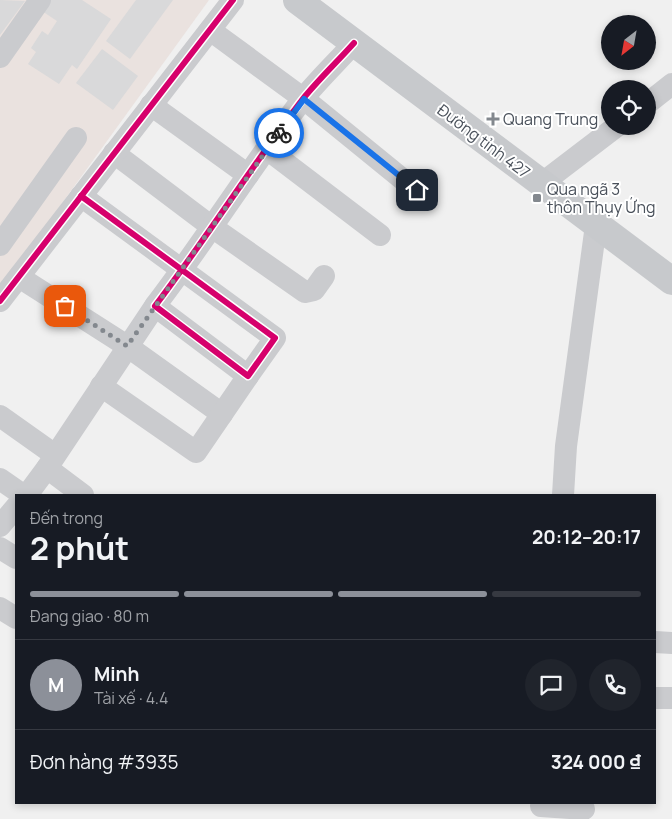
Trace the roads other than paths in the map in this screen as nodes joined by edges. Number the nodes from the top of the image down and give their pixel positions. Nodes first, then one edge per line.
1 (40, 0) edge
2 (233, 0) edge
3 (298, 0) edge
4 (210, 30) junction
5 (354, 43) junction
6 (0, 57) edge
7 (672, 84) edge
8 (656, 97) edge
9 (304, 99) junction
10 (151, 105) junction
11 (605, 135) edge
12 (76, 138) dead end
13 (267, 149) junction
14 (114, 153) junction
15 (248, 175) junction
16 (542, 184) junction
17 (417, 190) dead end
18 (81, 196) junction
19 (596, 225) junction
20 (212, 227) junction
21 (380, 235) dead end
22 (0, 245) edge
23 (182, 270) junction
24 (324, 276) dead end
25 (19, 277) junction
26 (672, 282) edge
27 (0, 301) edge
28 (154, 306) junction
29 (127, 346) junction
30 (248, 376) junction
31 (102, 386) junction
32 (222, 414) junction
33 (0, 416) edge
34 (51, 462) junction
35 (0, 480) edge
36 (23, 494) edge
37 (26, 494) edge
38 (82, 494) edge
39 (562, 494) edge
40 (15, 508) edge
41 (0, 526) edge
42 (0, 548) edge
43 (15, 557) edge
44 (0, 608) edge
45 (15, 617) edge
46 (656, 642) edge
47 (672, 643) edge
48 (656, 698) edge
49 (672, 698) edge
50 (541, 809) edge
51 (584, 809) dead end

1 - 6 street
2 - 4 street
3 - 5 main road, Đường tỉnh 427
4 - 9 street
4 - 10 street
5 - 9 street
5 - 16 main road, Đường tỉnh 427
7 - 8 street
9 - 13 street
9 - 17 street
10 - 14 street
10 - 15 street
11 - 16 street
12 - 22 street
13 - 15 street
13 - 21 street
14 - 18 street
14 - 20 street
15 - 20 street
16 - 19 main road, Đường tỉnh 427
18 - 23 street
18 - 25 street
19 - 26 main road, Đường tỉnh 427
19 - 39 street
20 - 23 street
20 - 24 street
23 - 28 street
23 - 30 street
25 - 27 street
25 - 29 street
28 - 29 street
28 - 30 street
29 - 31 street
29 - 32 street
30 - 32 street
31 - 32 street
31 - 34 street
33 - 34 street
34 - 37 street
34 - 38 street
35 - 36 street
40 - 41 street
42 - 43 street
44 - 45 street
46 - 47 street
48 - 49 street
50 - 51 street

